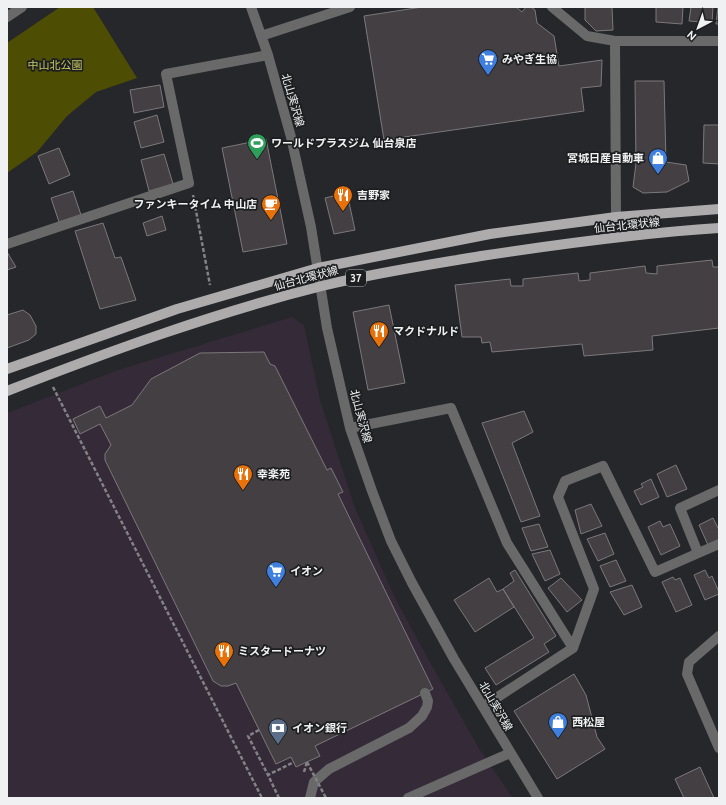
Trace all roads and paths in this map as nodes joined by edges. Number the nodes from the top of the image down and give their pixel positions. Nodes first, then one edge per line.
1 (22, 7) edge
2 (251, 7) edge
3 (350, 7) edge
4 (552, 7) edge
5 (7, 17) edge
6 (261, 36) junction
7 (615, 40) junction
8 (719, 41) edge
9 (268, 55) junction
10 (189, 183) junction
11 (719, 209) edge
12 (616, 217) junction
13 (719, 228) edge
14 (7, 244) edge
15 (318, 268) junction
16 (210, 285) dead end
17 (321, 286) junction
18 (7, 369) edge
19 (53, 386) dead end
20 (7, 391) edge
21 (350, 428) junction
22 (719, 490) edge
23 (719, 544) edge
24 (698, 553) junction
25 (719, 636) edge
26 (573, 648) junction
27 (424, 693) dead end
28 (484, 706) junction
29 (259, 730) dead end
30 (719, 748) edge
31 (510, 753) junction
32 (294, 762) dead end
33 (307, 762) dead end
34 (268, 775) junction
35 (262, 798) edge
36 (279, 798) edge
37 (310, 798) edge
38 (326, 798) edge
39 (408, 798) edge
40 (538, 798) edge

1 - 5 street
2 - 6 street, 北山実沢線
3 - 6 street
4 - 7 street
6 - 9 street, 北山実沢線
7 - 8 street
7 - 12 street
9 - 10 street
9 - 15 street, 北山実沢線
10 - 14 street
10 - 16 path
11 - 12 main road, 仙台北環状線 / 37
12 - 15 main road, 仙台北環状線 / 37
13 - 17 main road, 仙台北環状線 / 37
15 - 17 street, 北山実沢線
15 - 18 main road, 仙台北環状線 / 37
17 - 20 main road, 仙台北環状線 / 37
17 - 21 street, 北山実沢線
19 - 35 path
21 - 26 street
21 - 28 street, 北山実沢線
22 - 24 street
23 - 24 street
24 - 26 street
25 - 30 street
26 - 28 street
27 - 37 street
28 - 31 street, 北山実沢線
29 - 34 path
31 - 39 street
31 - 40 street, 北山実沢線
32 - 34 path
33 - 38 path, bridge
34 - 36 path

